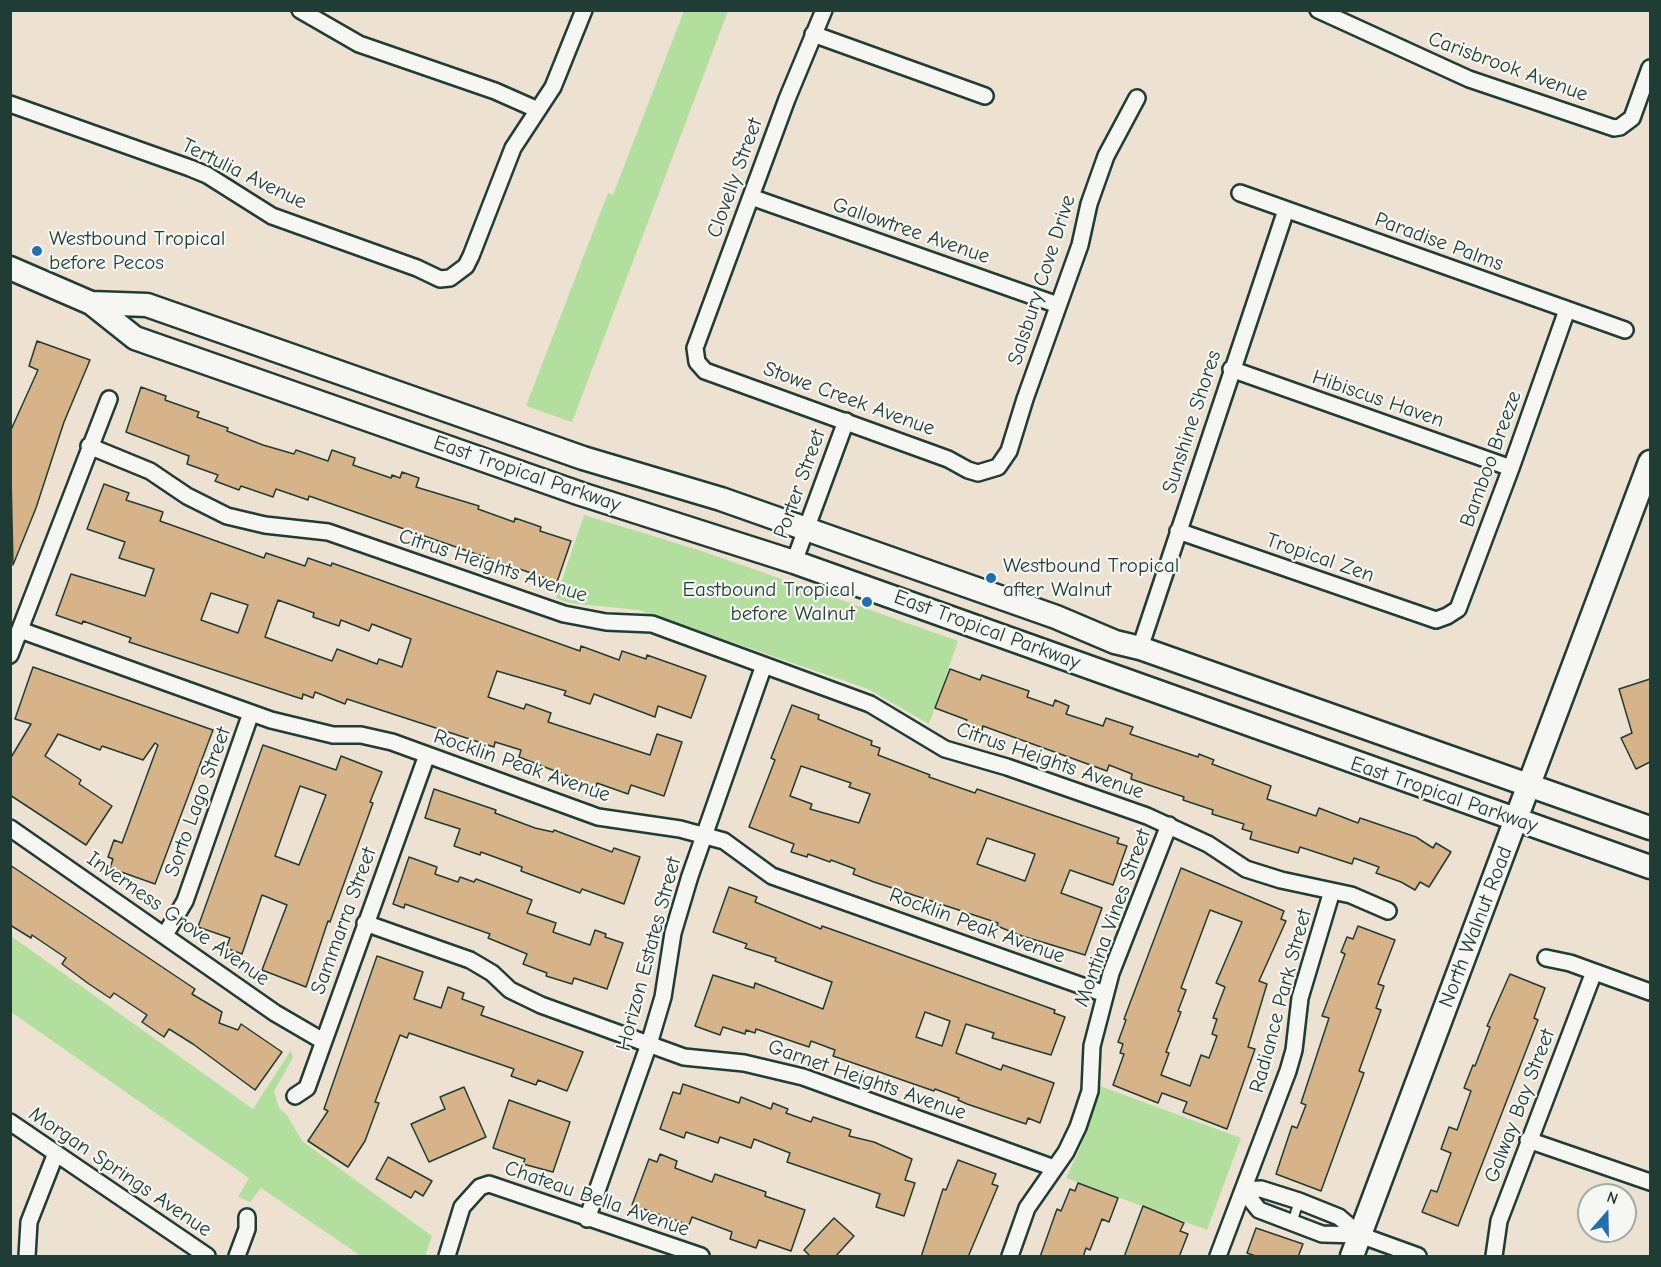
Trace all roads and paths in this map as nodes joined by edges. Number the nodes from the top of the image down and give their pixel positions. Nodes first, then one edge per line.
1 (300, 10) edge
2 (584, 10) edge
3 (824, 10) edge
4 (1318, 10) edge
5 (813, 34) junction
6 (1650, 68) edge
7 (985, 96) dead end
8 (1137, 98) dead end
9 (10, 104) edge
10 (538, 111) junction
11 (1240, 193) dead end
12 (751, 198) junction
13 (1286, 210) junction
14 (10, 268) edge
15 (92, 303) junction
16 (1058, 305) junction
17 (1567, 310) junction
18 (1625, 330) dead end
19 (697, 362) joint
20 (1231, 369) junction
21 (109, 399) dead end
22 (846, 421) junction
23 (89, 446) junction
24 (1650, 462) edge
25 (1511, 468) junction
26 (987, 471) joint
27 (806, 529) junction
28 (1178, 531) junction
29 (794, 562) junction
30 (1447, 616) joint
31 (20, 630) junction
32 (1140, 648) junction
33 (10, 655) edge
34 (764, 665) junction
35 (251, 713) junction
36 (427, 755) junction
37 (1528, 786) junction
38 (1515, 821) junction
39 (1169, 825) junction
40 (10, 828) edge
41 (1650, 828) edge
42 (703, 836) junction
43 (1650, 867) edge
44 (1332, 891) junction
45 (1388, 911) dead end
46 (365, 923) junction
47 (165, 935) junction
48 (1546, 958) dead end
49 (1594, 972) junction
50 (1650, 992) edge
51 (1105, 994) junction
52 (323, 1041) junction
53 (649, 1044) junction
54 (295, 1096) dead end
55 (10, 1122) edge
56 (1528, 1140) junction
57 (56, 1153) junction
58 (1054, 1168) junction
59 (1650, 1182) edge
60 (1244, 1190) junction
61 (1299, 1201) junction
62 (247, 1217) dead end
63 (587, 1219) junction
64 (1292, 1222) junction
65 (1360, 1234) junction
66 (27, 1257) edge
67 (207, 1257) edge
68 (237, 1257) edge
69 (447, 1257) edge
70 (701, 1257) edge
71 (1010, 1257) edge
72 (1218, 1257) edge
73 (1352, 1257) edge
74 (1418, 1257) edge
75 (1494, 1257) edge

1 - 10 street
2 - 10 street
3 - 5 street, Clovelly Street
4 - 6 street, Carisbrook Avenue
5 - 7 street
5 - 12 street, Clovelly Street
8 - 16 street, Salsbury Cove Drive
9 - 10 street, Tertulia Avenue
11 - 13 street, Paradise Palms
12 - 16 street, Gallowtree Avenue
12 - 19 street, Clovelly Street
13 - 17 street, Paradise Palms
13 - 20 street, Sunshine Shores
14 - 15 main road, East Tropical Parkway
15 - 27 main road, East Tropical Parkway
15 - 29 main road, East Tropical Parkway
16 - 26 street, Salsbury Cove Drive
17 - 18 street, Paradise Palms
17 - 25 street, Bamboo Breeze
19 - 22 street, Stowe Creek Avenue
20 - 25 street, Hibiscus Haven
20 - 28 street, Sunshine Shores
21 - 23 street
22 - 26 street, Stowe Creek Avenue
22 - 27 street, Porter Street
23 - 31 street
23 - 34 street, Citrus Heights Avenue
24 - 37 main road, North Walnut Road
25 - 30 street, Bamboo Breeze
27 - 29 street, Porter Street
27 - 32 main road, East Tropical Parkway
28 - 30 street, Tropical Zen
28 - 32 street, Sunshine Shores
29 - 38 main road, East Tropical Parkway
31 - 33 street
31 - 35 street, Rocklin Peak Avenue
32 - 37 main road, East Tropical Parkway
34 - 39 street, Citrus Heights Avenue
34 - 42 street, Horizon Estates Street
35 - 36 street, Rocklin Peak Avenue
35 - 47 street, Sorto Lago Street
36 - 42 street, Rocklin Peak Avenue
36 - 46 street, Sammarra Street
37 - 38 main road, North Walnut Road
37 - 41 main road, East Tropical Parkway
38 - 43 main road, East Tropical Parkway
38 - 65 main road, North Walnut Road
39 - 44 street, Citrus Heights Avenue
39 - 51 street, Montina Vines Street
40 - 47 street, Inverness Grove Avenue
42 - 51 street, Rocklin Peak Avenue
42 - 53 street, Horizon Estates Street
44 - 45 street, Citrus Heights Avenue
44 - 60 street, Radiance Park Street
46 - 52 street, Sammarra Street
46 - 53 street, Garnet Heights Avenue
47 - 52 street, Inverness Grove Avenue
48 - 49 street
49 - 50 street
49 - 56 street, Galway Bay Street
51 - 58 street, Montina Vines Street
52 - 54 street, Sammarra Street
53 - 58 street, Garnet Heights Avenue
53 - 63 street, Horizon Estates Street
55 - 57 street, Morgan Springs Avenue
56 - 59 street
56 - 75 street, Galway Bay Street
57 - 66 street
57 - 67 street, Morgan Springs Avenue
58 - 71 street, Montina Vines Street
60 - 61 street
60 - 64 street
60 - 72 street, Radiance Park Street
61 - 64 lane
61 - 65 street
62 - 68 street
63 - 69 street, Chateau Bella Avenue
63 - 70 street, Chateau Bella Avenue
64 - 65 street
65 - 73 main road, North Walnut Road
65 - 74 street

